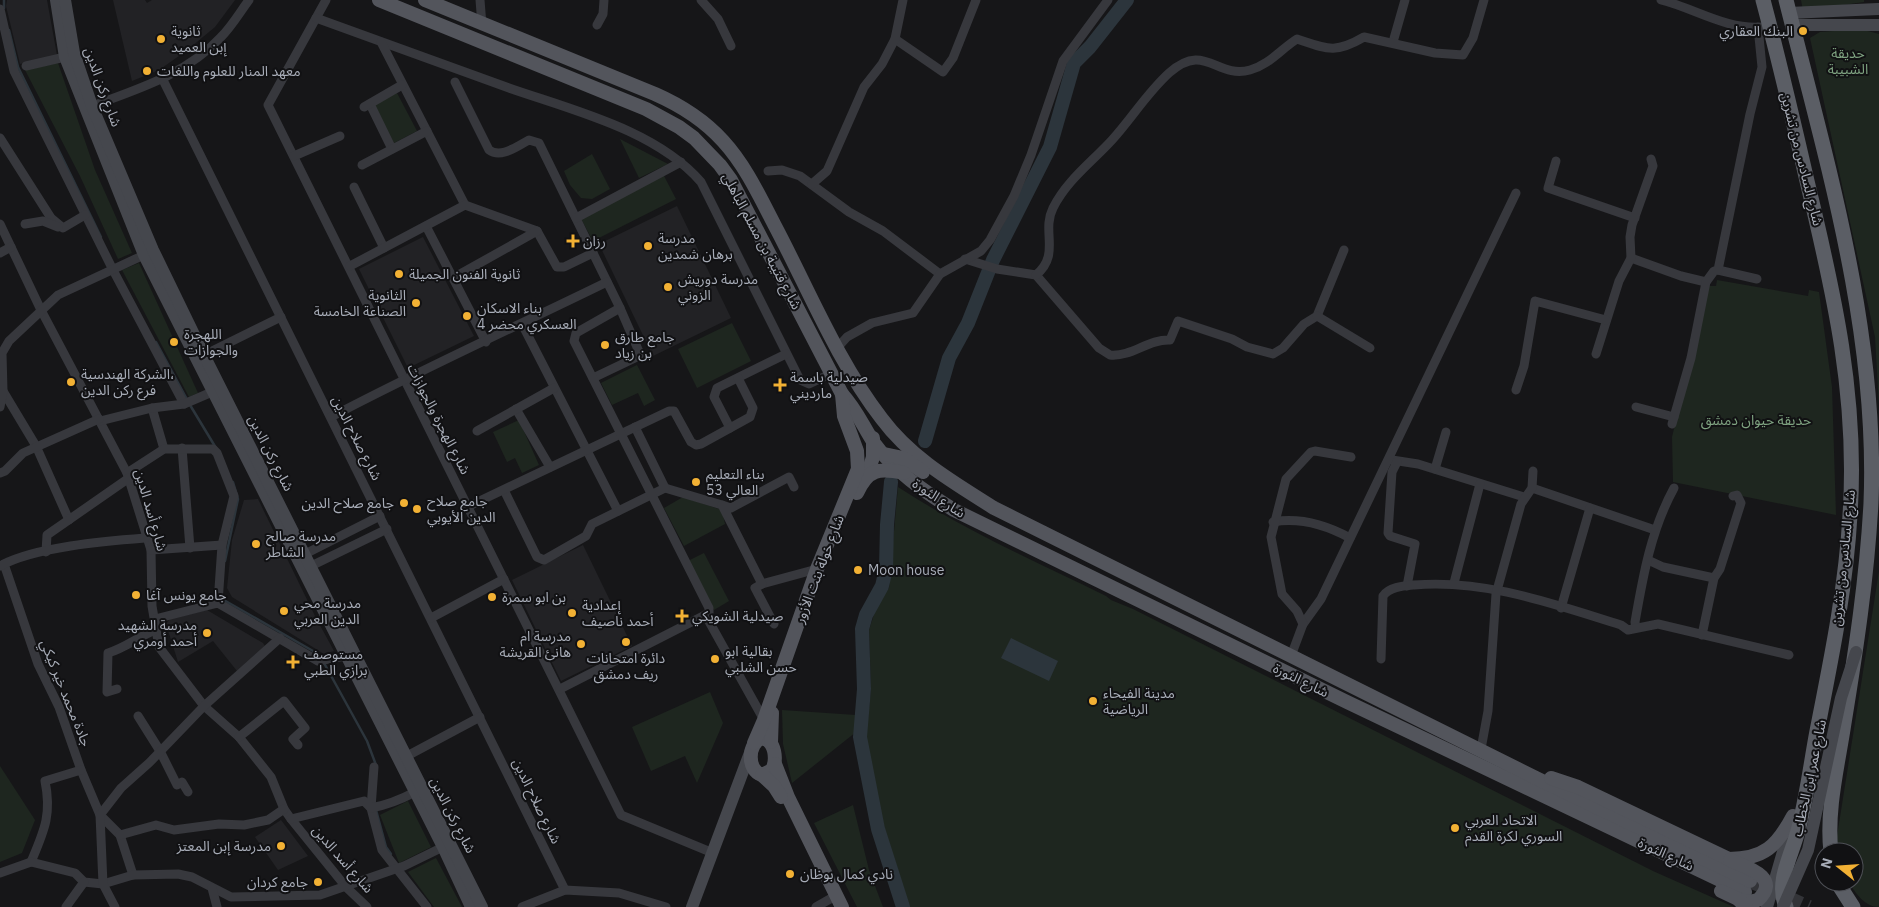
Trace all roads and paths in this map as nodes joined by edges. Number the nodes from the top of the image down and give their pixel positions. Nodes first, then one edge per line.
1 (56, 0) edge
2 (65, 0) edge
3 (249, 0) edge
4 (326, 0) edge
5 (379, 0) edge
6 (425, 0) edge
7 (480, 0) edge
8 (604, 0) edge
9 (702, 0) edge
10 (903, 0) edge
11 (976, 0) edge
12 (1405, 0) edge
13 (1484, 0) edge
14 (1661, 0) edge
15 (1763, 0) edge
16 (1103, 2) edge
17 (1877, 7) edge
18 (0, 9) edge
19 (1789, 13) edge
20 (316, 18) junction
21 (482, 25) junction
22 (597, 25) dead end
23 (1879, 25) edge
24 (1764, 26) junction
25 (894, 39) junction
26 (380, 42) junction
27 (1393, 42) junction
28 (731, 46) dead end
29 (65, 57) junction
30 (20, 68) junction
31 (163, 80) junction
32 (454, 82) dead end
33 (402, 85) junction
34 (92, 106) junction
35 (427, 131) junction
36 (340, 136) dead end
37 (0, 138) edge
38 (392, 149) junction
39 (294, 156) junction
40 (1651, 159) dead end
41 (1556, 161) dead end
42 (680, 162) junction
43 (362, 165) dead end
44 (768, 171) dead end
45 (812, 184) junction
46 (354, 187) dead end
47 (1516, 193) dead end
48 (466, 205) junction
49 (85, 215) junction
50 (576, 218) junction
51 (1635, 218) junction
52 (0, 224) edge
53 (24, 224) dead end
54 (426, 226) junction
55 (63, 228) junction
56 (536, 232) junction
57 (11, 247) junction
58 (384, 248) junction
59 (1344, 250) dead end
60 (0, 253) edge
61 (593, 253) junction
62 (144, 255) junction
63 (1631, 258) junction
64 (965, 259) junction
65 (350, 266) junction
66 (116, 269) junction
67 (1718, 270) junction
68 (940, 274) junction
69 (1036, 274) junction
70 (452, 278) junction
71 (1757, 279) dead end
72 (607, 282) junction
73 (1706, 282) junction
74 (815, 306) junction
75 (620, 308) junction
76 (41, 310) junction
77 (1316, 316) junction
78 (281, 317) junction
79 (1606, 320) junction
80 (522, 324) junction
81 (4, 341) edge
82 (486, 342) junction
83 (838, 347) junction
84 (1370, 348) dead end
85 (786, 354) junction
86 (1596, 354) dead end
87 (204, 355) junction
88 (832, 373) junction
89 (593, 378) junction
90 (738, 378) junction
91 (403, 379) junction
92 (554, 388) junction
93 (1516, 390) dead end
94 (3, 391) junction
95 (212, 392) junction
96 (842, 394) junction
97 (187, 402) junction
98 (1636, 406) dead end
99 (0, 407) edge
100 (152, 408) junction
101 (516, 409) junction
102 (331, 417) junction
103 (100, 420) junction
104 (636, 427) junction
105 (730, 428) junction
106 (477, 431) dead end
107 (892, 432) joint
108 (1446, 432) dead end
109 (621, 434) junction
110 (873, 442) junction
111 (36, 446) junction
112 (182, 448) junction
113 (164, 449) junction
114 (586, 451) junction
115 (878, 455) junction
116 (1351, 457) dead end
117 (1393, 460) junction
118 (550, 466) junction
119 (1436, 469) junction
120 (1532, 471) dead end
121 (0, 473) edge
122 (862, 473) junction
123 (904, 474) junction
124 (128, 476) junction
125 (1480, 484) junction
126 (665, 488) junction
127 (794, 488) dead end
128 (1532, 488) junction
129 (1674, 488) dead end
130 (504, 490) junction
131 (651, 494) junction
132 (1733, 496) dead end
133 (1524, 497) junction
134 (722, 505) junction
135 (467, 507) junction
136 (994, 508) junction
137 (1590, 508) junction
138 (618, 511) junction
139 (380, 516) junction
140 (69, 520) junction
141 (1273, 522) junction
142 (1874, 523) edge
143 (387, 529) junction
144 (1655, 530) junction
145 (146, 538) junction
146 (1350, 538) junction
147 (222, 545) junction
148 (190, 548) junction
149 (151, 550) junction
150 (46, 552) junction
151 (305, 554) junction
152 (1648, 560) junction
153 (2, 565) edge
154 (311, 566) junction
155 (817, 569) junction
156 (1714, 578) junction
157 (504, 579) junction
158 (1454, 583) junction
159 (762, 584) junction
160 (1407, 586) junction
161 (1498, 589) junction
162 (218, 603) junction
163 (1561, 608) junction
164 (706, 616) junction
165 (431, 618) junction
166 (155, 619) junction
167 (774, 624) dead end
168 (1303, 624) junction
169 (1636, 628) junction
170 (155, 630) junction
171 (1702, 635) junction
172 (280, 638) junction
173 (1856, 652) junction
174 (1789, 655) dead end
175 (346, 656) junction
176 (1291, 656) junction
177 (1381, 659) dead end
178 (118, 689) dead end
179 (560, 690) junction
180 (204, 706) junction
181 (138, 716) dead end
182 (480, 717) junction
183 (764, 720) junction
184 (239, 737) junction
185 (771, 742) junction
186 (1815, 742) junction
187 (298, 744) dead end
188 (753, 745) junction
189 (1481, 749) junction
190 (160, 751) junction
191 (407, 756) junction
192 (774, 764) junction
193 (374, 767) dead end
194 (81, 770) junction
195 (761, 774) junction
196 (1810, 775) junction
197 (1536, 778) junction
198 (738, 788) junction
199 (188, 792) dead end
200 (415, 792) junction
201 (1833, 796) junction
202 (375, 807) junction
203 (284, 809) junction
204 (100, 815) junction
205 (1793, 816) junction
206 (291, 819) junction
207 (120, 835) junction
208 (1831, 842) edge
209 (443, 847) junction
210 (1808, 850) junction
211 (713, 853) junction
212 (1729, 859) junction
213 (31, 862) junction
214 (396, 868) junction
215 (0, 873) edge
216 (133, 875) junction
217 (84, 882) junction
218 (103, 884) junction
219 (346, 887) junction
220 (212, 888) junction
221 (565, 890) junction
222 (1843, 892) edge
223 (1745, 895) edge
224 (832, 903) edge
225 (66, 907) edge
226 (115, 907) edge
227 (217, 907) edge
228 (367, 907) edge
229 (427, 907) edge
230 (471, 907) edge
231 (482, 907) edge
232 (522, 907) edge
233 (666, 907) edge
234 (692, 907) edge
235 (816, 907) edge
236 (842, 907) edge
237 (1767, 907) edge
238 (1784, 907) edge
239 (1852, 907) edge

1 - 29 main road, شارع ركن الدين
2 - 34 main road, شارع ركن الدين
3 - 31 street
4 - 20 street, شارع الهجرة والجوازات
5 - 88 main road, شارع قتيبة بن مسلم الباهلي
6 - 21 main road, شارع قتيبة بن مسلم الباهلي
7 - 21 street
8 - 22 street
9 - 28 street
10 - 25 street
11 - 25 street
12 - 27 street
13 - 27 street
14 - 24 street
15 - 24 highway, شارع السادس من تشرين
16 - 64 street
17 - 19 main road
18 - 30 street
19 - 23 main road
19 - 142 highway, شارع السادس من تشرين
20 - 26 street
20 - 39 street, شارع الهجرة والجوازات
21 - 74 main road, شارع قتيبة بن مسلم الباهلي
24 - 67 street
24 - 186 highway, شارع السادس من تشرين
25 - 45 street
26 - 33 street
26 - 42 street
27 - 69 street
29 - 30 street
29 - 62 main road, شارع ركن الدين
30 - 49 street
31 - 34 street
31 - 78 street, شارع صلاح الدين
32 - 50 street
33 - 35 street
33 - 38 street
34 - 87 main road, شارع ركن الدين
35 - 38 street
35 - 48 street
36 - 39 street
37 - 55 street
38 - 43 street
39 - 65 street, شارع الهجرة والجوازات
40 - 51 street
41 - 51 street
42 - 50 street
42 - 85 street
44 - 45 street
45 - 68 street
46 - 58 street
47 - 117 street
48 - 54 street
48 - 56 street
49 - 55 street
49 - 66 street
50 - 61 street
51 - 63 street
52 - 57 street, شارع أسد الدين
53 - 55 street
54 - 58 street
54 - 70 street
56 - 61 street
56 - 70 street
57 - 60 street
57 - 76 street, شارع أسد الدين
58 - 65 street
59 - 77 street
61 - 72 street
62 - 66 street
62 - 95 main road, شارع ركن الدين
63 - 73 street
63 - 79 street
64 - 68 street
64 - 69 street
65 - 91 street, شارع الهجرة والجوازات
66 - 76 street
66 - 97 street
67 - 71 street
67 - 73 street
68 - 83 street
69 - 77 street
70 - 82 street
72 - 75 street
72 - 80 street
73 - 98 street
74 - 83 main road, شارع قتيبة بن مسلم الباهلي
74 - 110 main road
75 - 89 street
75 - 89 street
76 - 81 street
76 - 103 street, شارع أسد الدين
77 - 84 street
78 - 87 street
78 - 102 street, شارع صلاح الدين
79 - 86 street
79 - 93 street
80 - 82 street
80 - 92 street
81 - 94 street
82 - 91 street
83 - 107 main road, شارع قتيبة بن مسلم الباهلي
85 - 88 street
85 - 90 street
87 - 151 main road, شارع ركن الدين
88 - 96 main road, شارع قتيبة بن مسلم الباهلي
89 - 109 street
90 - 105 street
90 - 105 street
91 - 102 street
91 - 135 street, شارع الهجرة والجوازات
92 - 101 street
92 - 114 street
94 - 99 street
94 - 111 street
95 - 97 street
95 - 175 main road, شارع ركن الدين
96 - 110 main road, شارع قتيبة بن مسلم الباهلي
96 - 122 main road
97 - 100 street
100 - 103 street
100 - 113 street
101 - 106 street
101 - 118 street
102 - 139 street, شارع صلاح الدين
103 - 111 street
103 - 124 street, شارع أسد الدين
104 - 105 street
104 - 109 street
104 - 126 street
107 - 136 main road, شارع الثورة
108 - 119 street
109 - 114 street
109 - 131 street
110 - 115 main road
111 - 121 street
111 - 140 street
112 - 113 street
112 - 147 street
112 - 148 street
113 - 124 street
114 - 118 street
114 - 138 street
115 - 122 main road
115 - 123 main road, شارع الثورة
115 - 136 main road
116 - 141 street
117 - 119 street
117 - 146 street
117 - 160 street
118 - 130 street
119 - 125 street
120 - 128 street
122 - 123 main road
122 - 155 main road, شارع خولة بنت الأزور
122 - 185 main road, شارع خولة بنت الأزور
123 - 223 main road, شارع الثورة
124 - 140 street
124 - 145 street, شارع أسد الدين
125 - 133 street
125 - 158 street
126 - 131 street
126 - 134 street
127 - 134 street
128 - 133 street
128 - 137 street
129 - 144 street
130 - 135 street
130 - 138 street
131 - 138 street
131 - 164 street
132 - 156 street
133 - 161 street
134 - 159 street
135 - 157 street, شارع الهجرة والجوازات
136 - 176 main road, شارع الثورة
137 - 144 street
137 - 163 street
139 - 143 street, شارع صلاح الدين
139 - 151 street
140 - 150 street
141 - 146 street
141 - 168 street
142 - 173 highway, شارع السادس من تشرين
143 - 154 street
143 - 165 street, شارع صلاح الدين
144 - 152 street
145 - 149 street, شارع أسد الدين
145 - 150 street
146 - 168 street
147 - 148 street
147 - 162 street
148 - 149 street
149 - 166 street, شارع أسد الدين
150 - 153 street
151 - 154 main road, شارع ركن الدين
152 - 156 street
152 - 169 street
153 - 194 street, جادة محمد خير كيكي
154 - 191 main road, شارع ركن الدين
155 - 159 street
155 - 183 main road, شارع خولة بنت الأزور
156 - 171 street
157 - 165 street
157 - 179 street, شارع الهجرة والجوازات
158 - 160 street
158 - 161 street
159 - 167 street
160 - 177 street
161 - 163 street
161 - 189 street
162 - 166 street
162 - 172 street
163 - 169 street
164 - 179 street
164 - 183 street
165 - 182 street, شارع صلاح الدين
166 - 170 street, شارع أسد الدين
168 - 176 street
169 - 171 street
170 - 178 street
170 - 180 street, شارع أسد الدين
171 - 174 street
172 - 175 street
172 - 180 street
173 - 201 highway, شارع السادس من تشرين
173 - 210 main road, شارع عمر إبن الخطاب, bridge
175 - 200 main road, شارع ركن الدين
176 - 189 main road, شارع الثورة
179 - 211 street, شارع الهجرة والجوازات
180 - 184 street, شارع أسد الدين
180 - 190 street
181 - 190 street
182 - 191 street
182 - 221 street, شارع صلاح الدين
183 - 188 main road, شارع خولة بنت الأزور
184 - 187 street
184 - 203 street, شارع أسد الدين
185 - 188 main road
185 - 192 main road, شارع خولة بنت الأزور
186 - 196 highway
186 - 205 main road, شارع السادس من تشرين
188 - 195 main road
188 - 198 main road
189 - 197 main road, شارع الثورة
190 - 199 street
190 - 204 street
191 - 231 main road, شارع ركن الدين
192 - 195 main road
192 - 236 main road, شارع خولة بنت الأزور
193 - 202 street
194 - 204 street, جادة محمد خير كيكي
194 - 213 street
195 - 198 main road
195 - 224 main road
196 - 210 highway
196 - 238 highway
197 - 212 main road
197 - 223 main road, شارع الثورة
198 - 211 main road
200 - 202 street
200 - 209 main road, شارع ركن الدين
201 - 208 highway
201 - 210 highway
202 - 206 street
202 - 214 street
203 - 206 street, شارع أسد الدين
203 - 207 street
204 - 207 street
204 - 218 street
205 - 212 main road
205 - 237 main road, شارع السادس من تشرين
206 - 219 street, شارع أسد الدين
207 - 216 street
209 - 214 street
209 - 230 main road, شارع ركن الدين
210 - 238 main road, شارع عمر إبن الخطاب, bridge
211 - 234 main road
212 - 223 main road
213 - 215 street
213 - 217 street
214 - 219 street
214 - 229 street
216 - 218 street
216 - 220 street
217 - 218 street
217 - 225 street
218 - 226 street
219 - 220 street
219 - 228 street, شارع أسد الدين
220 - 227 street
221 - 232 street
221 - 233 street
222 - 239 highway
224 - 235 street

